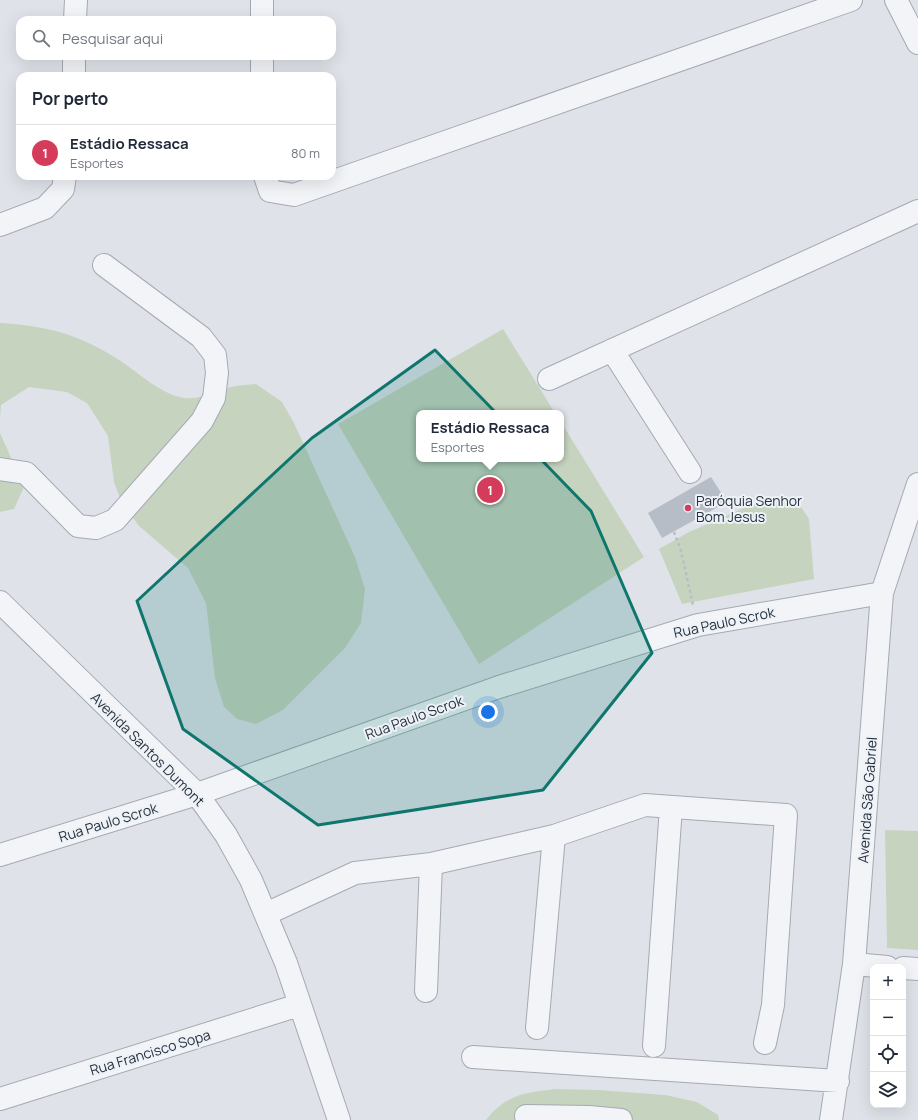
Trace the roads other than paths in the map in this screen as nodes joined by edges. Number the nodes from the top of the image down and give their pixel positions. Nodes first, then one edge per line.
1 (76, 0) edge
2 (262, 0) edge
3 (851, 0) edge
4 (896, 0) edge
5 (75, 16) edge
6 (262, 16) edge
7 (918, 43) edge
8 (74, 60) edge
9 (262, 60) edge
10 (74, 72) edge
11 (262, 72) edge
12 (64, 180) edge
13 (266, 180) edge
14 (918, 211) edge
15 (0, 225) edge
16 (104, 265) dead end
17 (612, 350) junction
18 (549, 378) dead end
19 (0, 469) edge
20 (690, 472) dead end
21 (918, 484) edge
22 (882, 593) junction
23 (0, 602) edge
24 (197, 794) junction
25 (671, 807) junction
26 (554, 836) junction
27 (0, 855) edge
28 (431, 864) junction
29 (266, 914) junction
30 (854, 964) junction
31 (870, 965) edge
32 (906, 968) edge
33 (918, 970) edge
34 (426, 991) dead end
35 (299, 1005) junction
36 (537, 1028) dead end
37 (765, 1044) dead end
38 (654, 1046) dead end
39 (472, 1057) dead end
40 (838, 1081) junction
41 (0, 1099) edge
42 (526, 1116) dead end
43 (339, 1120) edge
44 (621, 1120) edge
45 (831, 1120) edge

1 - 5 street
2 - 6 street
3 - 13 street
4 - 7 street
8 - 10 street
9 - 11 street
12 - 15 street
14 - 17 street
16 - 19 street
17 - 18 street
17 - 20 street
21 - 22 street, Avenida São Gabriel
22 - 24 street, Rua Paulo Scrok
22 - 30 street, Avenida São Gabriel
23 - 24 street, Avenida Santos Dumont
24 - 27 street, Rua Paulo Scrok
24 - 29 street, Avenida Santos Dumont
25 - 26 street
25 - 37 street
25 - 38 street
26 - 28 street
26 - 36 street
28 - 29 street
28 - 34 street
29 - 35 street, Avenida Santos Dumont
30 - 31 street
30 - 40 street, Avenida São Gabriel
32 - 33 street
35 - 41 street, Rua Francisco Sopa
35 - 43 street, Avenida Santos Dumont
39 - 40 street
40 - 45 street, Avenida São Gabriel
42 - 44 street

